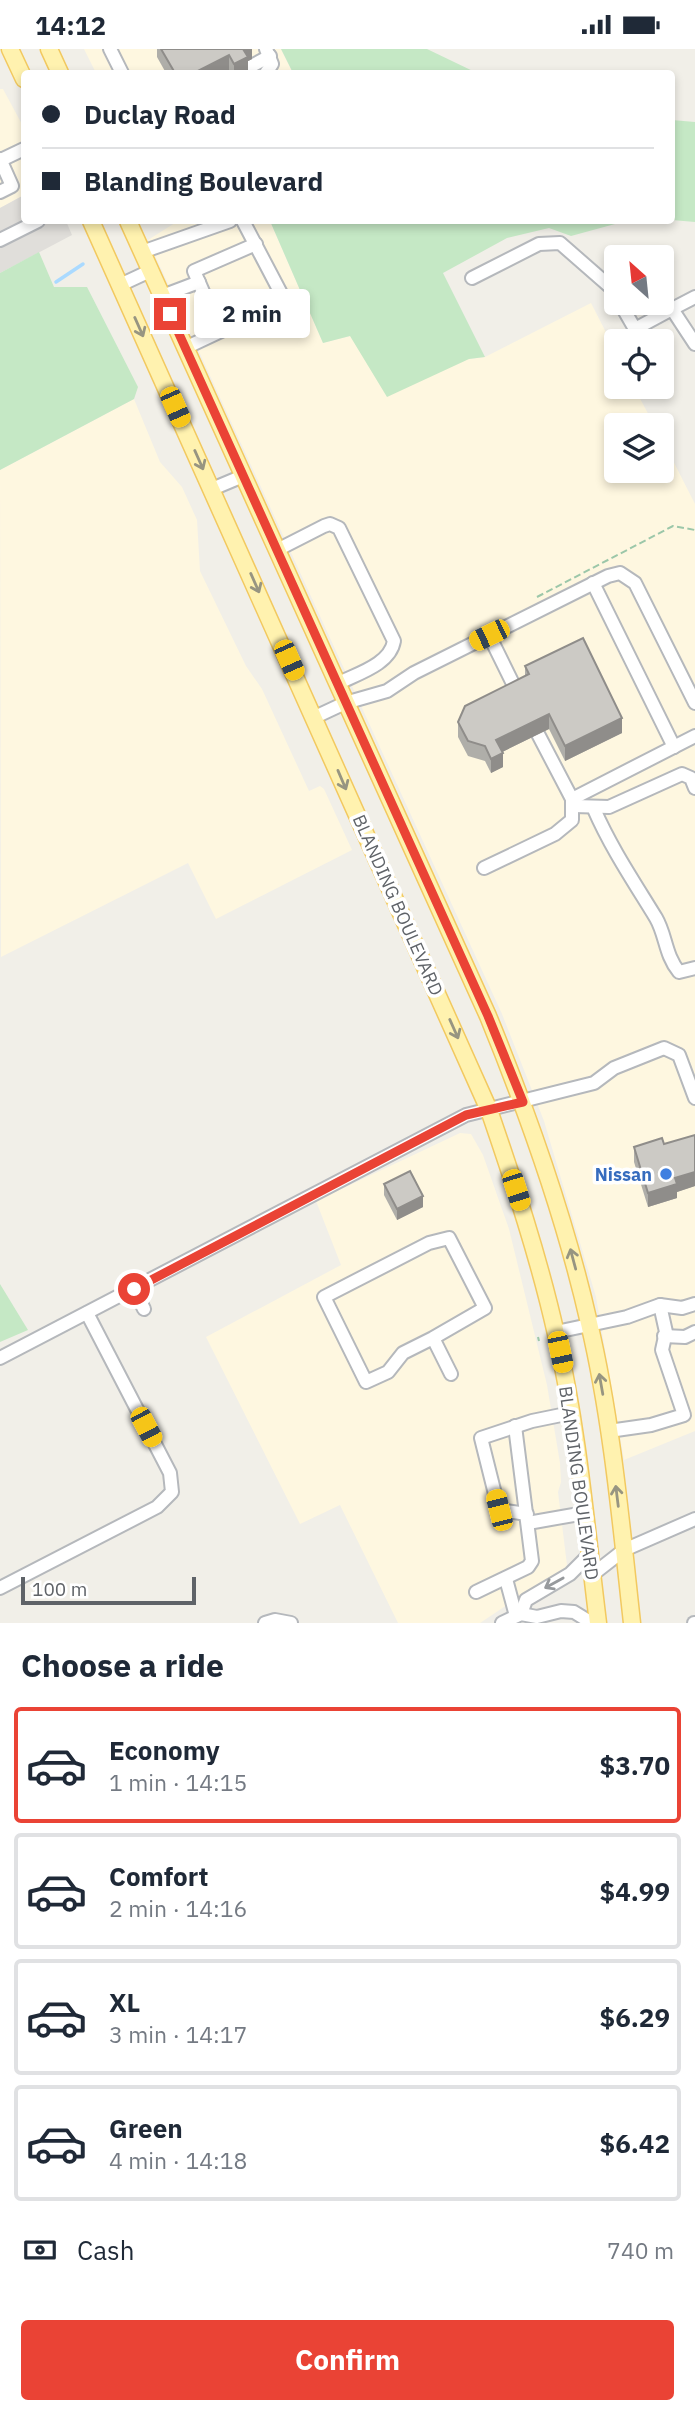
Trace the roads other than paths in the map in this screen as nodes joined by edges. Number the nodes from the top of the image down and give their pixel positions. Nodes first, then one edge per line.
1 (8, 49) edge
2 (48, 49) edge
3 (110, 49) edge
4 (0, 53) edge
5 (268, 53) edge
6 (246, 69) edge
7 (58, 70) edge
8 (120, 70) edge
9 (269, 70) edge
10 (21, 73) edge
11 (21, 150) edge
12 (0, 160) edge
13 (0, 192) edge
14 (32, 224) edge
15 (92, 224) edge
16 (129, 224) edge
17 (221, 224) edge
18 (245, 224) edge
19 (0, 240) edge
20 (256, 244) junction
21 (142, 252) junction
22 (150, 271) junction
23 (472, 278) dead end
24 (199, 282) junction
25 (120, 285) junction
26 (604, 285) edge
27 (162, 296) junction
28 (695, 297) edge
29 (674, 308) edge
30 (674, 312) edge
31 (627, 315) edge
32 (661, 315) edge
33 (218, 332) junction
34 (695, 344) edge
35 (185, 348) junction
36 (243, 475) junction
37 (212, 489) junction
38 (276, 550) junction
39 (593, 583) junction
40 (489, 635) junction
41 (337, 684) junction
42 (518, 694) edge
43 (345, 703) junction
44 (695, 703) edge
45 (315, 717) junction
46 (538, 734) edge
47 (695, 736) edge
48 (674, 747) junction
49 (695, 788) edge
50 (573, 802) junction
51 (594, 809) junction
52 (484, 868) dead end
53 (695, 968) edge
54 (695, 1098) edge
55 (523, 1102) junction
56 (489, 1109) junction
57 (134, 1289) junction
58 (695, 1304) edge
59 (660, 1305) junction
60 (144, 1309) dead end
61 (87, 1313) junction
62 (590, 1325) junction
63 (556, 1332) junction
64 (695, 1332) edge
65 (664, 1336) junction
66 (433, 1338) junction
67 (0, 1358) edge
68 (451, 1374) dead end
69 (571, 1413) junction
70 (515, 1426) junction
71 (609, 1431) junction
72 (585, 1513) junction
73 (528, 1518) junction
74 (695, 1520) edge
75 (624, 1550) junction
76 (590, 1553) junction
77 (592, 1575) junction
78 (506, 1579) junction
79 (0, 1588) edge
80 (476, 1592) dead end
81 (518, 1615) junction
82 (265, 1623) edge
83 (291, 1623) edge
84 (502, 1623) edge
85 (592, 1623) edge
86 (598, 1623) edge
87 (632, 1623) edge

1 - 4 street
1 - 10 main road
2 - 7 main road
3 - 8 street
5 - 6 street
5 - 9 street
11 - 12 street
12 - 13 street
14 - 19 street
15 - 25 main road, BLANDING BOULEVARD
16 - 21 main road, BLANDING BOULEVARD
17 - 21 street
18 - 20 street
20 - 24 street
20 - 33 street
21 - 22 main road, BLANDING BOULEVARD
22 - 25 street
22 - 27 main road, BLANDING BOULEVARD
23 - 26 street
24 - 27 street
24 - 33 street
25 -> 37 main road, BLANDING BOULEVARD
27 - 35 main road, BLANDING BOULEVARD
28 - 29 street
30 - 34 street
31 - 32 street
33 - 35 street
35 - 36 main road, BLANDING BOULEVARD
36 - 37 street
36 - 38 main road, BLANDING BOULEVARD
37 -> 45 main road, BLANDING BOULEVARD
38 - 41 main road, BLANDING BOULEVARD
38 - 41 street
39 - 40 street
39 - 44 street
39 - 48 street
40 - 42 street
40 - 43 street
41 - 43 main road, BLANDING BOULEVARD
43 - 45 street
43 - 55 main road, BLANDING BOULEVARD
45 -> 56 main road, BLANDING BOULEVARD
46 - 50 street
47 - 48 street
48 - 50 street
49 - 51 street
50 - 51 street
50 - 52 street
51 - 53 street
54 - 55 street
55 - 56 street
62 -> 55 main road, BLANDING BOULEVARD
56 - 57 street
56 - 63 main road, BLANDING BOULEVARD
57 - 60 street
57 - 61 street
58 - 59 street
59 - 62 street
59 - 65 street
61 - 67 street
61 - 79 street
62 - 63 street
71 -> 62 main road, BLANDING BOULEVARD
63 - 69 main road, BLANDING BOULEVARD
64 - 65 street
65 - 71 street
66 - 66 street
66 - 68 street
69 - 70 street
69 - 72 main road, BLANDING BOULEVARD
70 - 73 street
70 - 73 street
75 -> 71 main road, BLANDING BOULEVARD
72 - 73 street
72 - 76 main road, BLANDING BOULEVARD
73 - 78 street
74 - 75 street
75 - 77 street
75 - 87 main road, BLANDING BOULEVARD
76 - 77 main road, BLANDING BOULEVARD
76 -> 81 street
77 - 86 main road, BLANDING BOULEVARD
78 - 80 street
78 - 81 street
81 - 84 street
81 - 85 street
82 - 83 street

